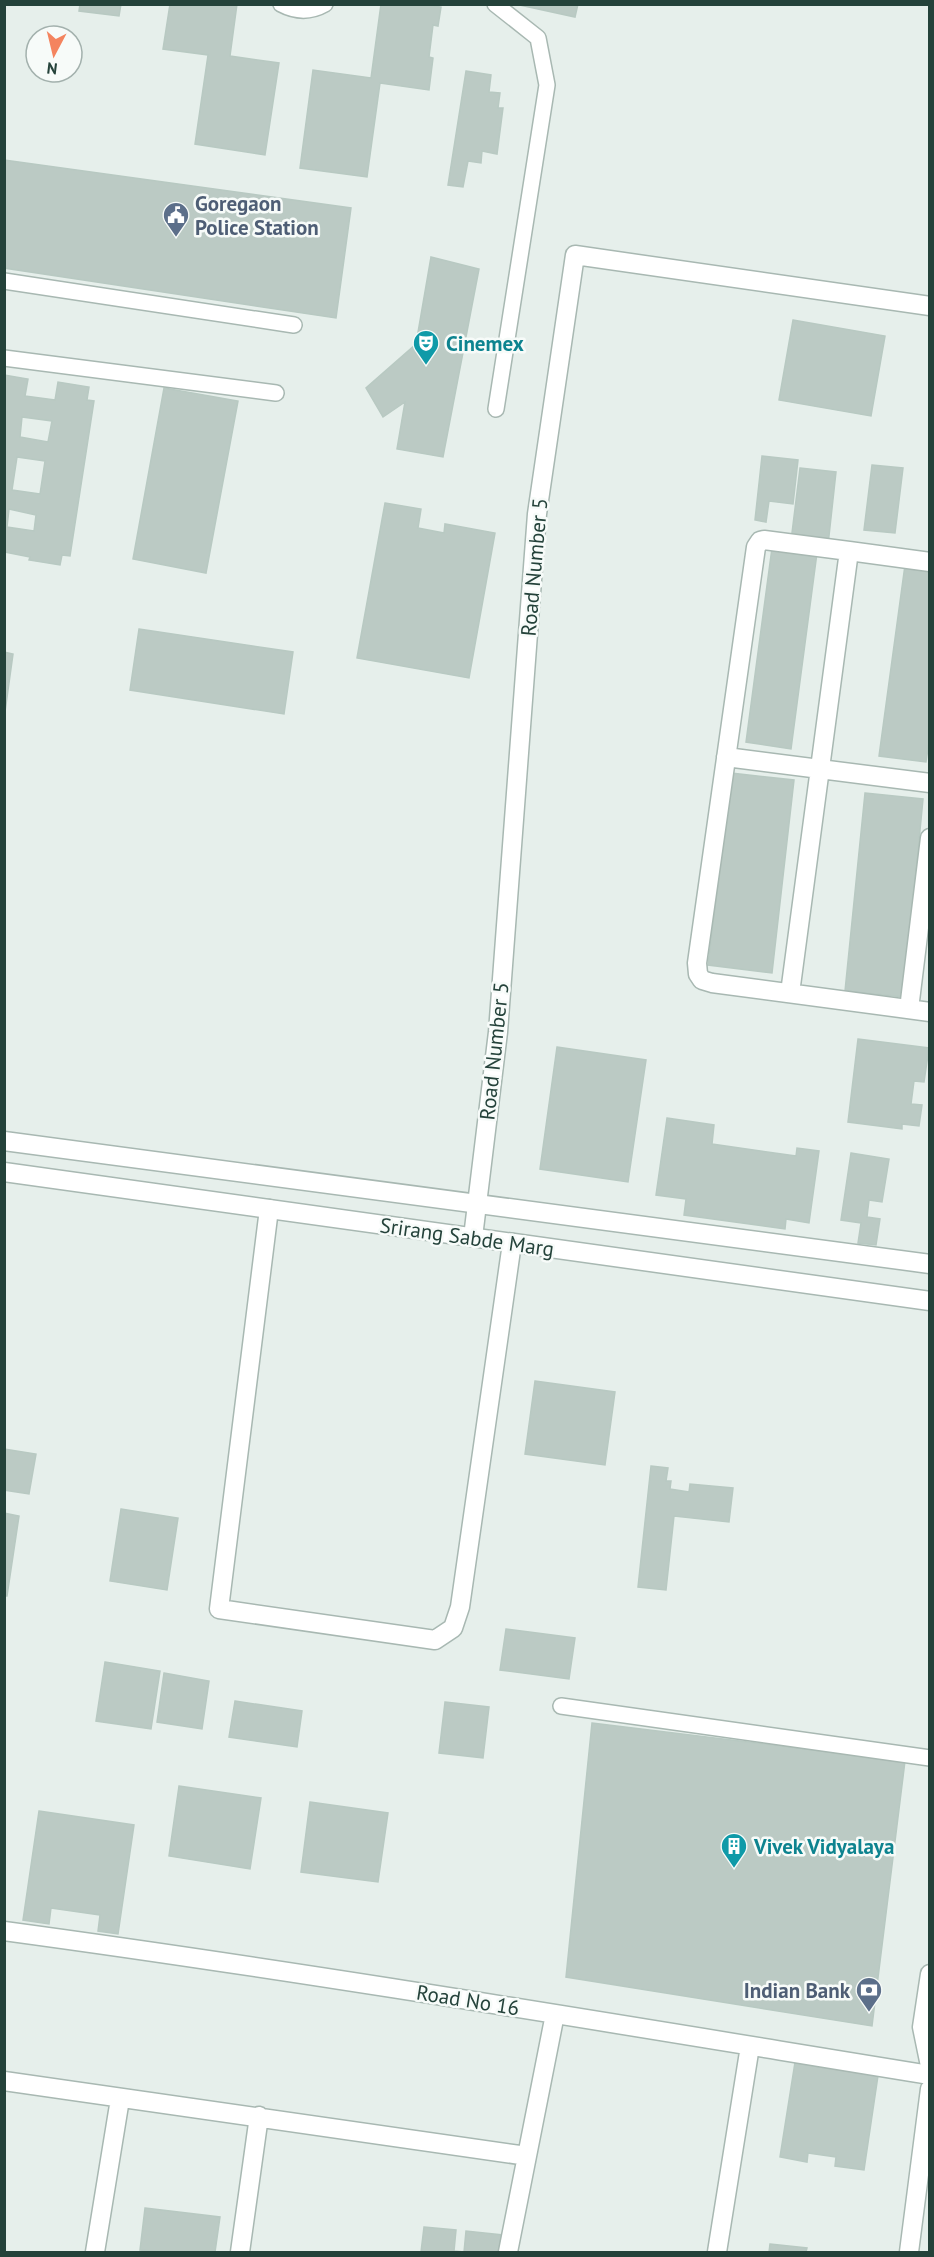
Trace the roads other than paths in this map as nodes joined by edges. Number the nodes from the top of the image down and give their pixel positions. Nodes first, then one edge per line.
1 (281, 4) edge
2 (325, 4) edge
3 (495, 4) edge
4 (4, 281) edge
5 (930, 306) edge
6 (294, 325) dead end
7 (4, 358) edge
8 (276, 393) dead end
9 (496, 409) dead end
10 (849, 551) junction
11 (930, 562) edge
12 (726, 757) junction
13 (819, 769) junction
14 (930, 783) edge
15 (930, 838) edge
16 (790, 993) junction
17 (909, 1009) junction
18 (930, 1012) edge
19 (4, 1141) edge
20 (4, 1172) edge
21 (477, 1204) junction
22 (269, 1209) junction
23 (473, 1238) junction
24 (512, 1243) junction
25 (930, 1264) edge
26 (930, 1301) edge
27 (561, 1706) dead end
28 (930, 1758) edge
29 (4, 1931) edge
30 (930, 1974) edge
31 (555, 2014) junction
32 (750, 2046) junction
33 (930, 2066) edge
34 (930, 2075) edge
35 (4, 2081) edge
36 (930, 2089) edge
37 (120, 2099) junction
38 (260, 2116) junction
39 (527, 2156) junction
40 (95, 2253) edge
41 (240, 2253) edge
42 (508, 2253) edge
43 (717, 2253) edge
44 (909, 2253) edge

1 - 2 lane
3 - 9 lane
4 - 6 lane
5 - 21 street, Road Number 5
7 - 8 lane
10 - 11 street
10 - 12 street
10 - 13 street
12 - 13 street
12 - 16 street
13 - 14 street
13 - 16 street
15 - 17 street
16 - 17 street
17 - 18 street
19 - 21 street, Srirang Sabde Marg
20 - 22 street, Srirang Sabde Marg
21 - 23 street, Road Number 5
21 - 25 street, Srirang Sabde Marg
22 - 23 street, Srirang Sabde Marg
22 - 24 street
23 - 24 street, Srirang Sabde Marg
24 - 26 street, Srirang Sabde Marg
27 - 28 lane
29 - 31 street, Road No 16
30 - 33 street
31 - 32 street, Road No 16
31 - 39 street
32 - 34 street, Road No 16
32 - 43 street
35 - 37 street
36 - 44 street
37 - 38 street
37 - 40 street
38 - 39 street
38 - 41 street
39 - 42 street

